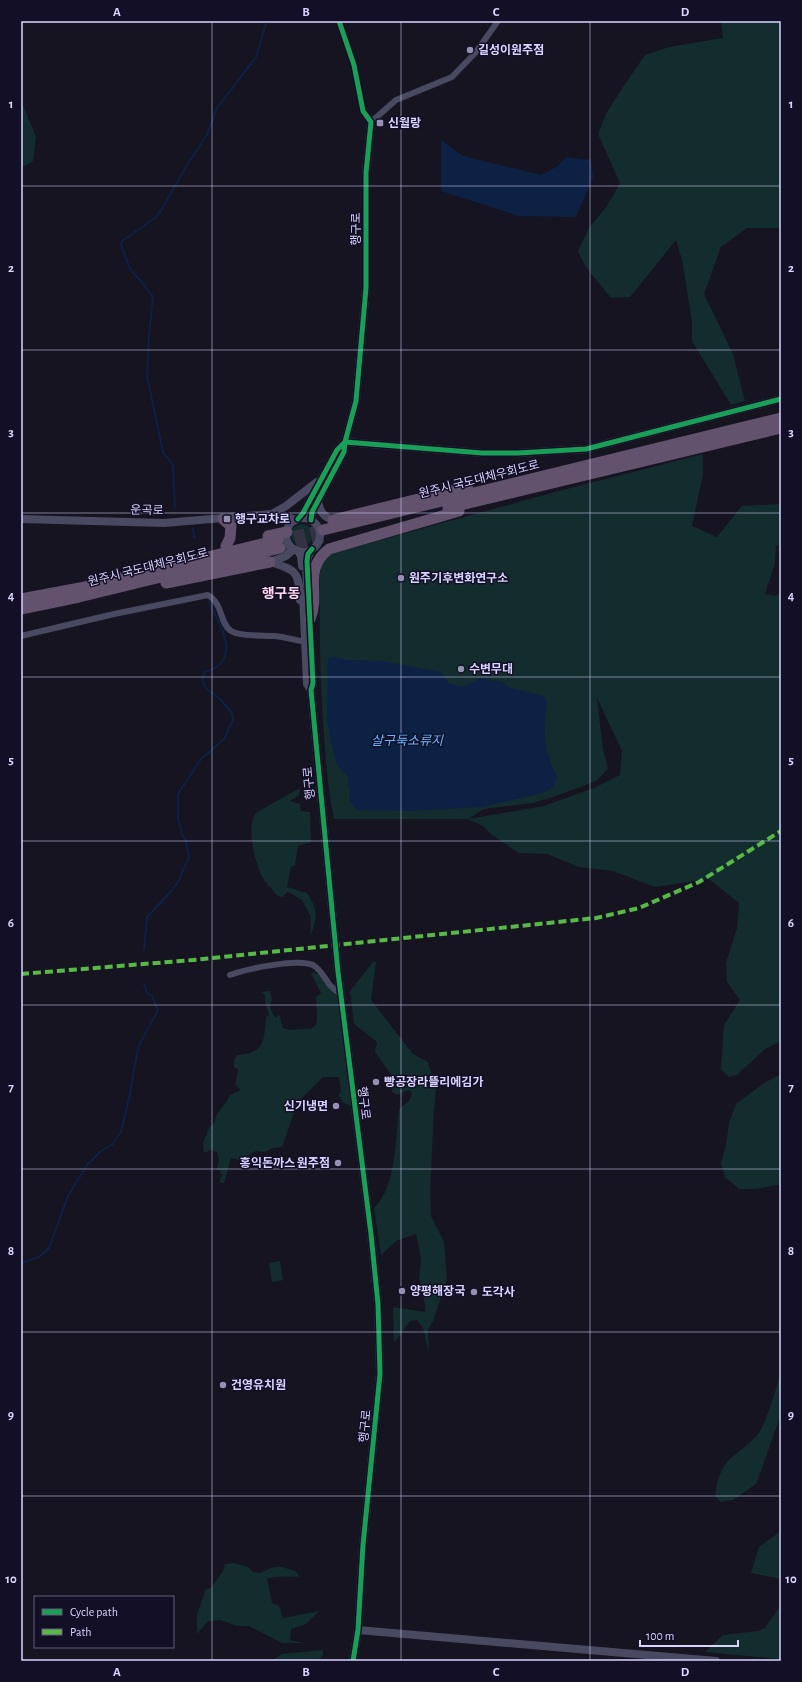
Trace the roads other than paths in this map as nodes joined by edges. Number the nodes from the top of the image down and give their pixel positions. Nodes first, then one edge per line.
1 (339, 21) edge
2 (498, 21) edge
3 (370, 122) junction
4 (781, 399) edge
5 (781, 418) edge
6 (781, 428) edge
7 (345, 442) junction
8 (321, 480) junction
9 (503, 490) junction
10 (318, 502) junction
11 (272, 514) junction
12 (21, 519) edge
13 (223, 519) junction
14 (297, 520) junction
15 (333, 520) junction
16 (319, 528) junction
17 (288, 529) junction
18 (279, 544) tunnel mouth
19 (226, 546) junction
20 (313, 548) junction
21 (329, 549) junction
22 (296, 550) junction
23 (270, 562) junction
24 (79, 593) junction
25 (21, 599) edge
26 (21, 609) edge
27 (307, 619) junction
28 (21, 636) edge
29 (305, 642) junction
30 (311, 690) junction
31 (230, 975) dead end
32 (340, 995) junction
33 (358, 1630) junction
34 (691, 1660) edge
35 (352, 1661) edge
36 (716, 1661) edge

1 - 3 street, 행구로
2 - 3 street
3 - 7 street, 행구로
4 - 7 street
5 - 9 highway, 원주시 국도대체우회도로
6 - 9 highway, 원주시 국도대체우회도로
7 - 8 street
7 - 10 street, 행구로
8 - 11 street
8 - 14 street
9 - 15 highway
9 - 16 highway, 원주시 국도대체우회도로
9 - 21 highway
10 - 15 street
10 - 16 street, 행구로
11 - 13 street, 운곡로
11 - 14 street
11 - 17 street
12 - 13 street, 운곡로
13 - 19 highway
14 - 16 street
14 - 17 street
15 - 16 street
16 - 20 street
17 - 19 highway
17 - 22 street
18 - 24 highway
19 - 24 highway
20 - 21 highway
20 - 22 street
20 - 27 street, 행구로
21 - 27 highway
22 - 23 street
22 - 27 street, 행구로
23 - 24 highway
23 - 27 street
24 - 25 highway
24 - 26 highway, 원주시 국도대체우회도로
27 - 29 street, 행구로
27 - 30 street, 행구로
28 - 29 street
29 - 30 street, 행구로
30 - 32 street, 행구로
31 - 32 street
32 - 33 street, 행구로
33 - 34 street
33 - 35 street, 행구로
34 - 36 street

